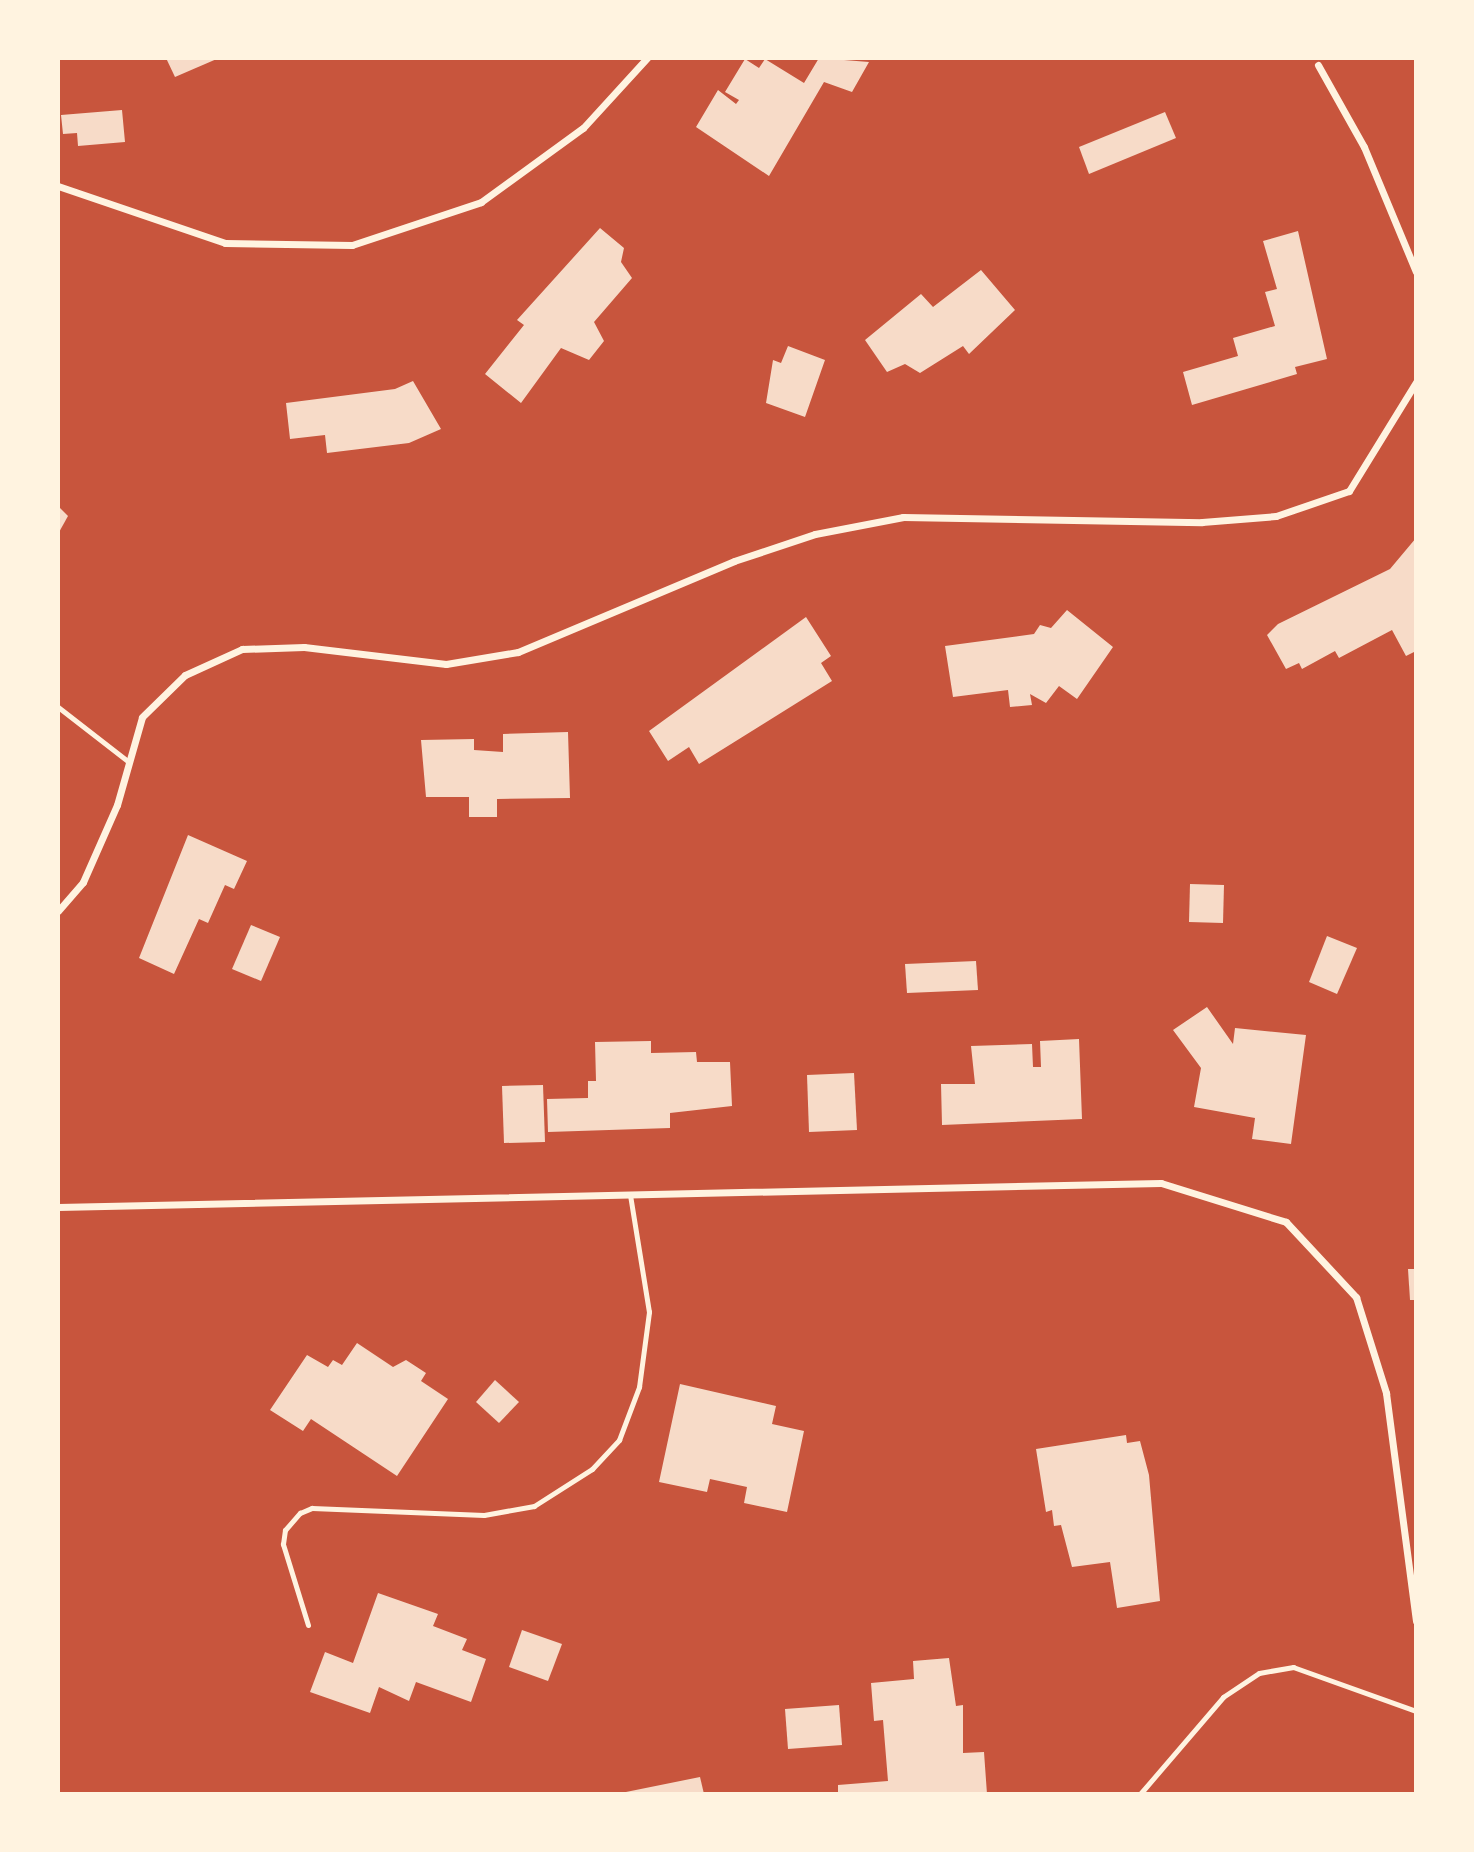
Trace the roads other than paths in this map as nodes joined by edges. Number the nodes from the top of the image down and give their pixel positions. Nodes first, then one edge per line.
1 (647, 58) edge
2 (1318, 65) dead end
3 (58, 186) edge
4 (1416, 272) edge
5 (1416, 382) edge
6 (58, 707) edge
7 (129, 762) junction
8 (58, 911) edge
9 (630, 1195) junction
10 (58, 1207) edge
11 (1416, 1620) edge
12 (308, 1625) dead end
13 (1416, 1711) edge
14 (1140, 1794) edge

1 - 3 street
2 - 4 street
5 - 7 street
6 - 7 lane
7 - 8 street
9 - 10 street
9 - 11 street
9 - 12 lane
13 - 14 lane

